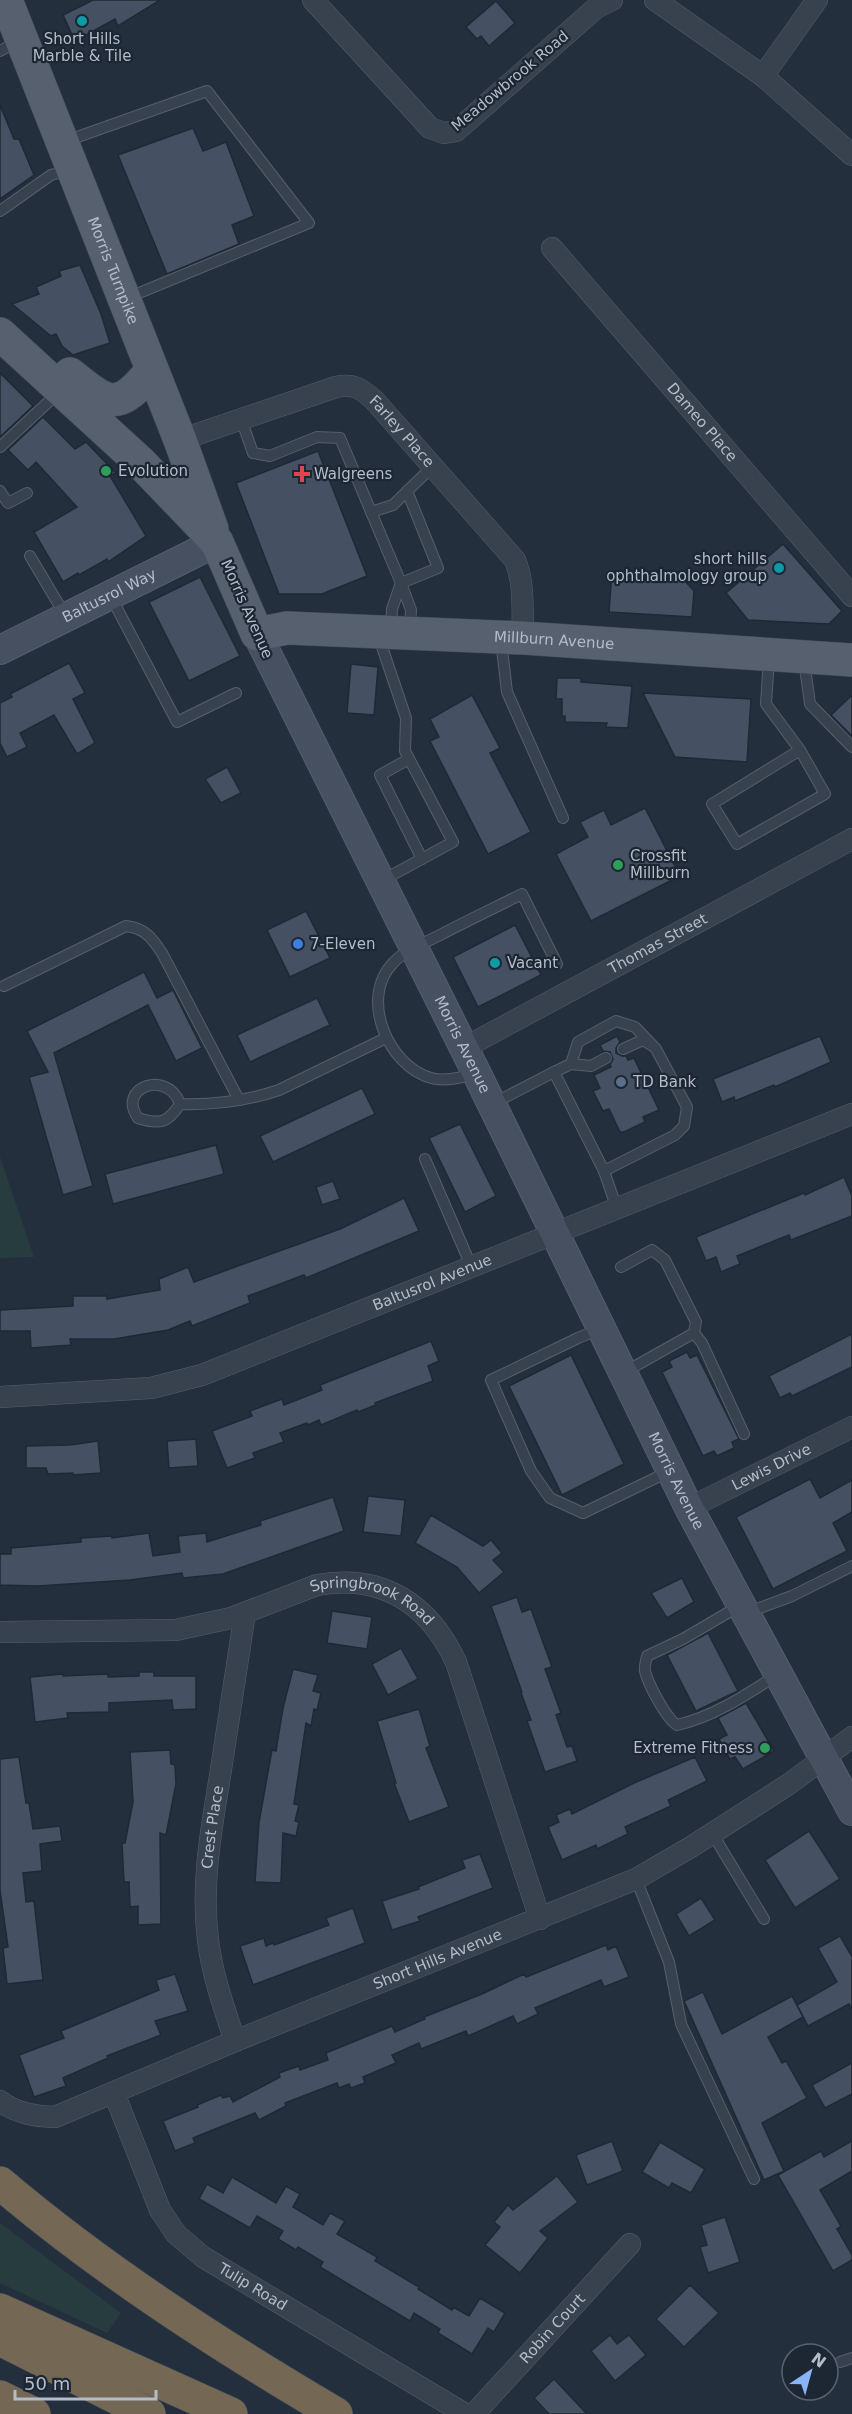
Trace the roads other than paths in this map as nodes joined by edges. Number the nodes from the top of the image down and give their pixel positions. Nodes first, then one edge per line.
1 (6, 0) edge
2 (313, 0) edge
3 (612, 0) edge
4 (656, 0) edge
5 (817, 0) edge
6 (11, 45) edge
7 (763, 76) junction
8 (852, 154) edge
9 (67, 155) junction
10 (0, 211) edge
11 (552, 248) dead end
12 (124, 299) junction
13 (0, 325) edge
14 (0, 334) edge
15 (152, 370) junction
16 (61, 390) junction
17 (241, 419) junction
18 (180, 440) junction
19 (0, 447) edge
20 (433, 466) junction
21 (0, 491) edge
22 (407, 491) junction
23 (27, 494) dead end
24 (371, 512) junction
25 (217, 542) junction
26 (30, 556) dead end
27 (401, 583) junction
28 (110, 595) junction
29 (852, 596) edge
30 (66, 617) junction
31 (393, 632) junction
32 (257, 634) junction
33 (512, 638) junction
34 (0, 650) edge
35 (769, 655) junction
36 (804, 657) junction
37 (852, 660) edge
38 (237, 693) dead end
39 (852, 747) edge
40 (800, 750) junction
41 (409, 759) junction
42 (563, 818) dead end
43 (852, 839) edge
44 (422, 860) junction
45 (381, 881) junction
46 (414, 948) junction
47 (557, 964) dead end
48 (4, 986) dead end
49 (386, 1038) junction
50 (464, 1048) junction
51 (656, 1048) junction
52 (623, 1049) dead end
53 (606, 1058) dead end
54 (571, 1064) junction
55 (554, 1072) junction
56 (477, 1074) junction
57 (239, 1100) junction
58 (180, 1104) junction
59 (491, 1104) junction
60 (852, 1114) edge
61 (425, 1159) dead end
62 (604, 1171) junction
63 (617, 1209) junction
64 (554, 1235) junction
65 (621, 1267) dead end
66 (472, 1268) junction
67 (601, 1329) junction
68 (694, 1333) junction
69 (622, 1373) junction
70 (0, 1397) edge
71 (852, 1426) edge
72 (744, 1434) dead end
73 (670, 1470) junction
74 (689, 1508) junction
75 (852, 1566) edge
76 (744, 1609) junction
77 (245, 1613) junction
78 (0, 1632) edge
79 (779, 1674) junction
80 (852, 1737) edge
81 (824, 1757) junction
82 (852, 1810) edge
83 (712, 1833) junction
84 (636, 1879) junction
85 (540, 1918) junction
86 (764, 1919) dead end
87 (235, 2041) junction
88 (114, 2093) junction
89 (0, 2101) edge
90 (754, 2179) dead end
91 (0, 2183) edge
92 (630, 2244) dead end
93 (0, 2310) edge
94 (0, 2339) edge
95 (852, 2358) edge
96 (840, 2362) dead end
97 (0, 2397) edge
98 (34, 2414) edge
99 (149, 2414) edge
100 (231, 2414) edge
101 (336, 2414) edge
102 (465, 2414) edge
103 (474, 2414) edge

1 - 6 main road, Morris Turnpike
2 - 3 street, Meadowbrook Road
4 - 7 street
5 - 7 street
6 - 9 main road, Morris Turnpike
7 - 8 street
9 - 10 lane
9 - 12 main road, Morris Turnpike
9 - 12 lane
11 - 29 street, Dameo Place
12 - 15 main road, Morris Turnpike
13 - 15 main road
14 - 16 main road, Morris Avenue
15 - 18 main road, Morris Turnpike
16 - 19 lane
16 - 25 main road, Morris Avenue
17 - 18 street, Farley Place
17 - 20 street, Farley Place
17 - 24 lane
18 - 25 main road, Morris Turnpike
20 - 22 lane
20 - 33 street, Farley Place
21 - 23 lane
22 - 24 lane
22 - 27 lane
24 - 27 lane
25 - 28 main road, Baltusrol Way
25 - 32 main road, Morris Avenue
26 - 30 lane
27 - 31 lane
27 - 31 lane
28 - 30 main road, Baltusrol Way
28 - 38 lane
30 - 34 main road, Baltusrol Way
31 - 32 main road, Millburn Avenue
31 - 33 main road, Millburn Avenue
31 - 41 lane
32 - 45 main road, Morris Avenue
33 - 35 main road, Millburn Avenue
33 - 42 lane
35 - 36 main road, Millburn Avenue
35 - 40 lane
36 - 37 main road, Millburn Avenue
36 - 39 lane
40 - 40 lane
41 - 44 lane
41 - 44 lane
43 - 50 street, Thomas Street
44 - 45 lane
45 - 46 main road, Morris Avenue
46 - 47 lane
46 - 49 lane
46 - 50 main road, Morris Avenue
48 - 57 lane
49 - 56 lane
49 - 57 lane
50 - 56 main road, Morris Avenue
51 - 52 lane
51 - 54 lane
51 - 62 lane
53 - 54 lane
54 - 55 lane
55 - 59 lane
55 - 62 lane
56 - 59 main road, Morris Avenue
57 - 58 lane
58 - 58 lane
59 - 64 main road, Morris Avenue
60 - 63 street, Baltusrol Avenue
61 - 66 lane
62 - 63 lane
63 - 64 street, Baltusrol Avenue
64 - 66 street, Baltusrol Avenue
64 - 67 main road, Morris Avenue
65 - 68 lane
66 - 70 street, Baltusrol Avenue
67 - 69 main road, Morris Avenue
67 - 73 lane
68 - 69 lane
68 - 72 lane
69 - 73 main road, Morris Avenue
71 - 74 street, Lewis Drive
73 - 74 main road, Morris Avenue
74 - 76 main road, Morris Avenue
75 - 76 lane
76 - 79 main road, Morris Avenue
76 - 79 lane
77 - 78 street, Springbrook Road
77 - 85 street, Springbrook Road
77 - 87 street, Crest Place
79 - 81 main road, Morris Avenue
80 - 81 street, Short Hills Avenue
81 - 82 main road, Morris Avenue
81 - 83 street, Short Hills Avenue
83 - 84 street, Short Hills Avenue
83 - 86 lane
84 - 85 street, Short Hills Avenue
84 - 90 lane
85 - 87 street, Short Hills Avenue
87 - 88 street, Short Hills Avenue
88 - 89 street, Short Hills Avenue
88 - 102 street, Tulip Road
91 - 101 highway
92 - 103 street, Robin Court
93 - 100 highway
94 - 99 highway
95 - 96 lane
97 - 98 highway

